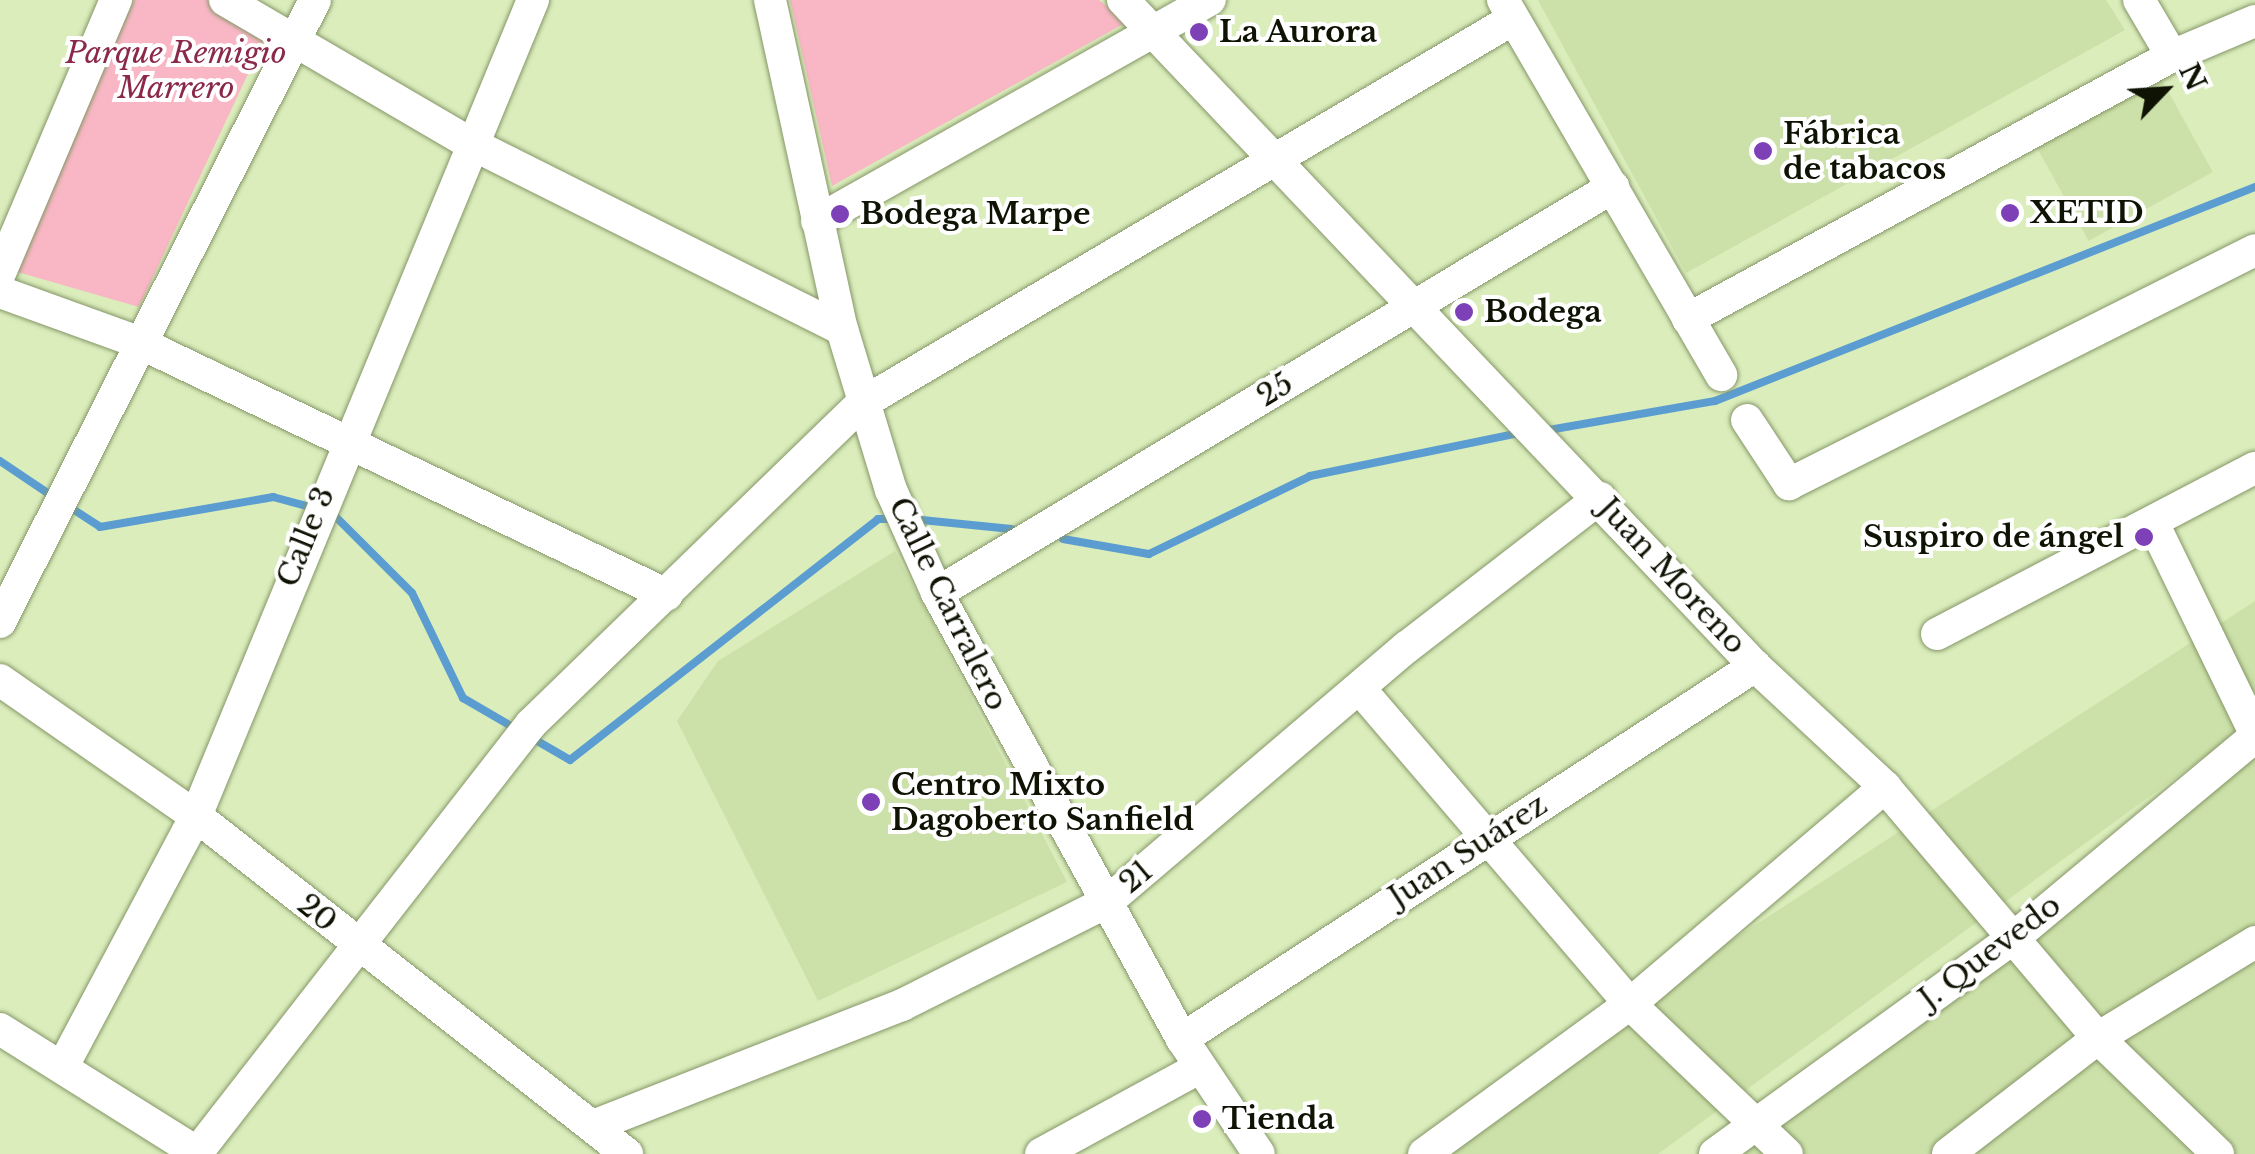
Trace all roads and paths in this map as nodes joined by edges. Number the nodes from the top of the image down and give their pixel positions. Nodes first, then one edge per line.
1 (116, 0) edge
2 (225, 0) edge
3 (315, 0) edge
4 (533, 0) edge
5 (770, 0) edge
6 (1210, 0) edge
7 (2139, 0) edge
8 (1129, 2) edge
9 (1508, 9) edge
10 (2255, 21) edge
11 (1154, 32) junction
12 (294, 39) junction
13 (2172, 56) junction
14 (470, 142) junction
15 (1270, 158) junction
16 (1612, 187) junction
17 (817, 221) junction
18 (2255, 250) edge
19 (0, 273) edge
20 (0, 292) edge
21 (1414, 306) junction
22 (1688, 319) junction
23 (842, 328) junction
24 (138, 342) junction
25 (1721, 375) dead end
26 (861, 404) junction
27 (1748, 420) dead end
28 (345, 440) junction
29 (2255, 468) edge
30 (1600, 498) junction
31 (2153, 524) junction
32 (937, 593) junction
33 (667, 595) junction
34 (0, 622) edge
35 (1937, 634) dead end
36 (1755, 666) junction
37 (0, 680) edge
38 (1360, 689) junction
39 (2255, 735) edge
40 (1885, 787) junction
41 (196, 816) junction
42 (1487, 838) junction
43 (1107, 902) junction
44 (2017, 936) junction
45 (2255, 942) edge
46 (359, 946) junction
47 (1630, 1004) junction
48 (0, 1029) edge
49 (2098, 1038) junction
50 (1182, 1039) junction
51 (63, 1066) junction
52 (1199, 1068) junction
53 (1757, 1122) junction
54 (593, 1126) junction
55 (197, 1154) edge
56 (627, 1154) edge
57 (1041, 1154) edge
58 (1259, 1154) edge
59 (1424, 1154) edge
60 (1715, 1154) edge
61 (1787, 1154) edge
62 (1948, 1154) edge
63 (2218, 1154) edge

1 - 19 street
2 - 12 street
3 - 12 street
4 - 14 street, Calle 3
5 - 17 street, Calle Carralero
6 - 11 street
7 - 13 street
8 - 11 street, Juan Moreno
9 - 15 street
9 - 16 street
10 - 13 street
11 - 15 street, Juan Moreno
11 - 17 street
12 - 14 street
12 - 24 street
13 - 22 street
14 - 23 street
14 - 28 street, Calle 3
15 - 21 street, Juan Moreno
15 - 26 street
16 - 21 street, 25
16 - 22 street
17 - 23 street, Calle Carralero
18 - 27 street
20 - 24 street
21 - 30 street, Juan Moreno
21 - 32 street, 25
22 - 25 street
23 - 26 street, Calle Carralero
24 - 28 street
24 - 34 street
26 - 32 street, Calle Carralero
26 - 33 street
28 - 33 street
28 - 41 street, Calle 3
29 - 31 street
30 - 36 street, Juan Moreno
30 - 38 street, 21
31 - 35 street
31 - 39 street
32 - 43 street, Calle Carralero
33 - 46 street
36 - 40 street, Juan Moreno
36 - 42 street, Juan Suárez
37 - 41 street, 20
38 - 42 street
38 - 43 street, 21
39 - 44 street, J. Quevedo
40 - 44 street, Juan Moreno
40 - 47 street
41 - 46 street, 20
41 - 51 street, Calle 3
42 - 47 street
42 - 50 street, Juan Suárez
43 - 50 street, Calle Carralero
43 - 54 street, 21
44 - 49 street, Juan Moreno
44 - 53 street, J. Quevedo
45 - 49 street
46 - 54 street, 20
46 - 55 street
47 - 53 street
47 - 59 street
48 - 51 street
49 - 62 street
49 - 63 street, Juan Moreno
50 - 52 street, Calle Carralero
51 - 55 street
52 - 57 street
52 - 58 street, Calle Carralero
53 - 60 street, J. Quevedo
53 - 61 street
54 - 56 street, 20

